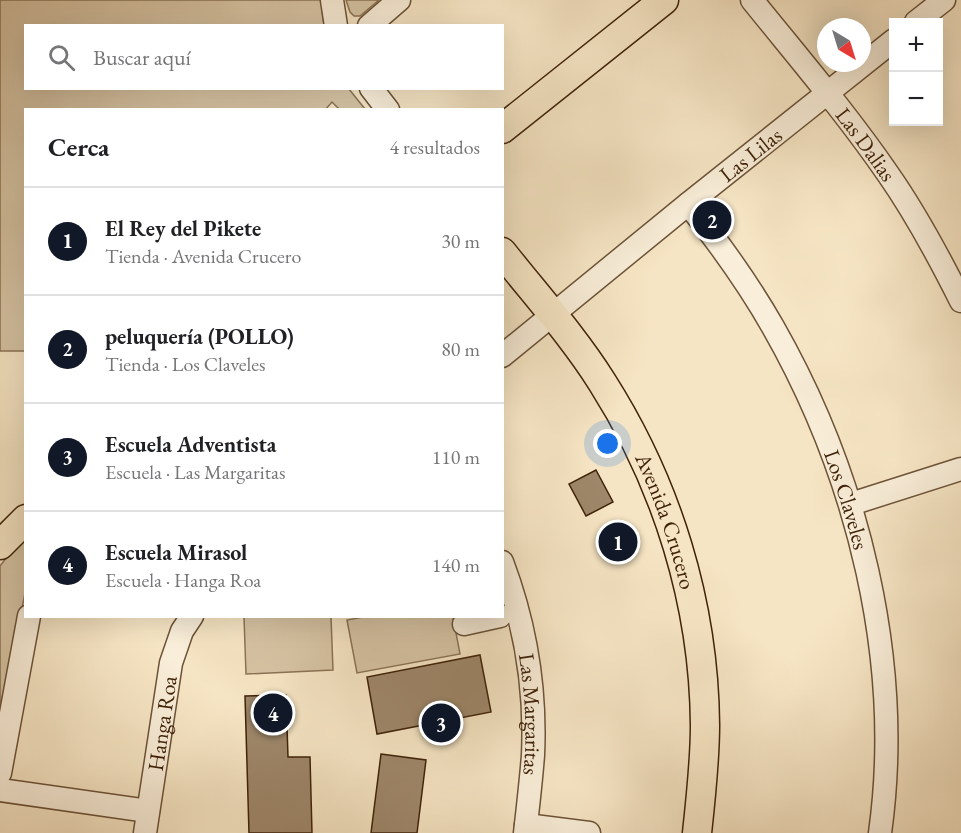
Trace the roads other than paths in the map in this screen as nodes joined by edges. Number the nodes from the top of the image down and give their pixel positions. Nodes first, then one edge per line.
1 (332, 0) edge
2 (399, 0) edge
3 (664, 0) edge
4 (752, 0) edge
5 (952, 1) edge
6 (923, 18) edge
7 (336, 24) edge
8 (371, 24) edge
9 (889, 44) edge
10 (372, 90) edge
11 (827, 93) junction
12 (386, 108) edge
13 (504, 127) edge
14 (688, 204) junction
15 (504, 255) edge
16 (961, 301) edge
17 (553, 316) junction
18 (504, 354) edge
19 (961, 469) edge
20 (851, 504) junction
21 (24, 521) edge
22 (0, 545) edge
23 (504, 583) edge
24 (507, 614) edge
25 (29, 618) edge
26 (191, 618) edge
27 (490, 618) edge
28 (464, 624) dead end
29 (0, 773) edge
30 (0, 790) edge
31 (147, 822) edge
32 (526, 829) edge
33 (589, 833) edge
34 (697, 833) edge
35 (880, 833) edge

1 - 7 street
2 - 8 street
3 - 13 main road
4 - 11 street, Las Dalias
5 - 6 street
9 - 11 street, Las Lilas
10 - 12 street
11 - 14 street, Las Lilas
11 - 16 street, Las Dalias
14 - 17 street, Las Lilas
14 - 20 street, Los Claveles
15 - 17 main road, Avenida Crucero
17 - 18 street
17 - 34 main road, Avenida Crucero
19 - 20 street
20 - 35 street, Los Claveles
21 - 22 main road
23 - 24 street, Las Margaritas
24 - 32 street, Las Margaritas
25 - 29 street
26 - 31 street, Hanga Roa
27 - 28 street
30 - 31 street
32 - 33 street

